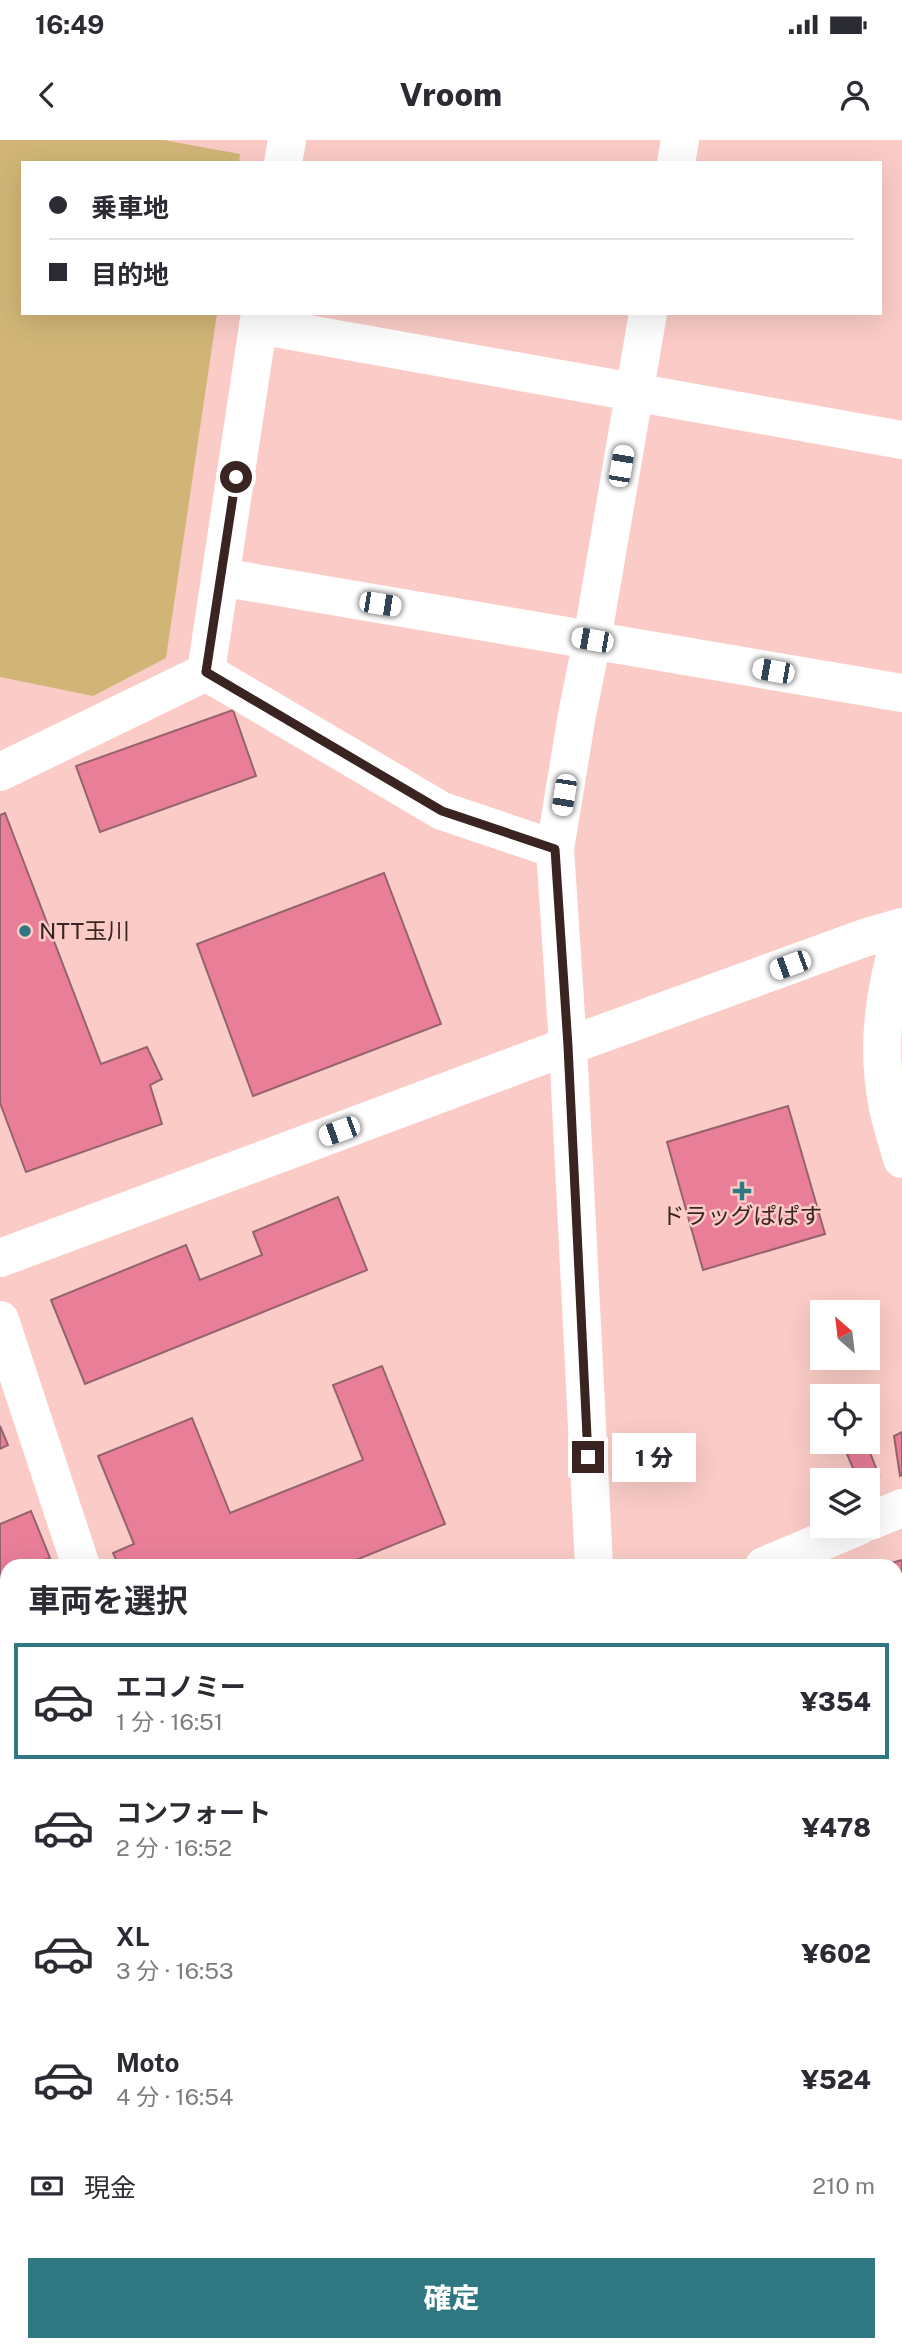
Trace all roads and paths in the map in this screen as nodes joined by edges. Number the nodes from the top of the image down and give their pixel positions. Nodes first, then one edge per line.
1 (287, 140) edge
2 (680, 140) edge
3 (283, 161) edge
4 (676, 161) edge
5 (648, 315) edge
6 (259, 319) edge
7 (634, 391) junction
8 (902, 440) edge
9 (220, 577) junction
10 (592, 640) junction
11 (206, 672) junction
12 (902, 693) edge
13 (0, 772) edge
14 (555, 849) junction
15 (902, 929) edge
16 (568, 1046) junction
17 (902, 1159) edge
18 (0, 1258) edge
19 (0, 1320) edge
20 (902, 1508) edge
21 (880, 1517) edge
22 (830, 1538) edge
23 (79, 1559) edge
24 (594, 1559) edge
25 (781, 1559) edge

1 - 3 street
2 - 4 street
5 - 7 street
6 - 7 street
6 - 9 street
7 - 8 street
7 - 10 street
9 - 10 street
9 - 11 street
10 - 12 street
10 - 14 street
11 - 13 street
11 - 14 street
14 - 16 street
15 - 16 street
15 - 17 street
16 - 18 street
16 - 24 street
19 - 23 street
20 - 21 street
22 - 25 street

